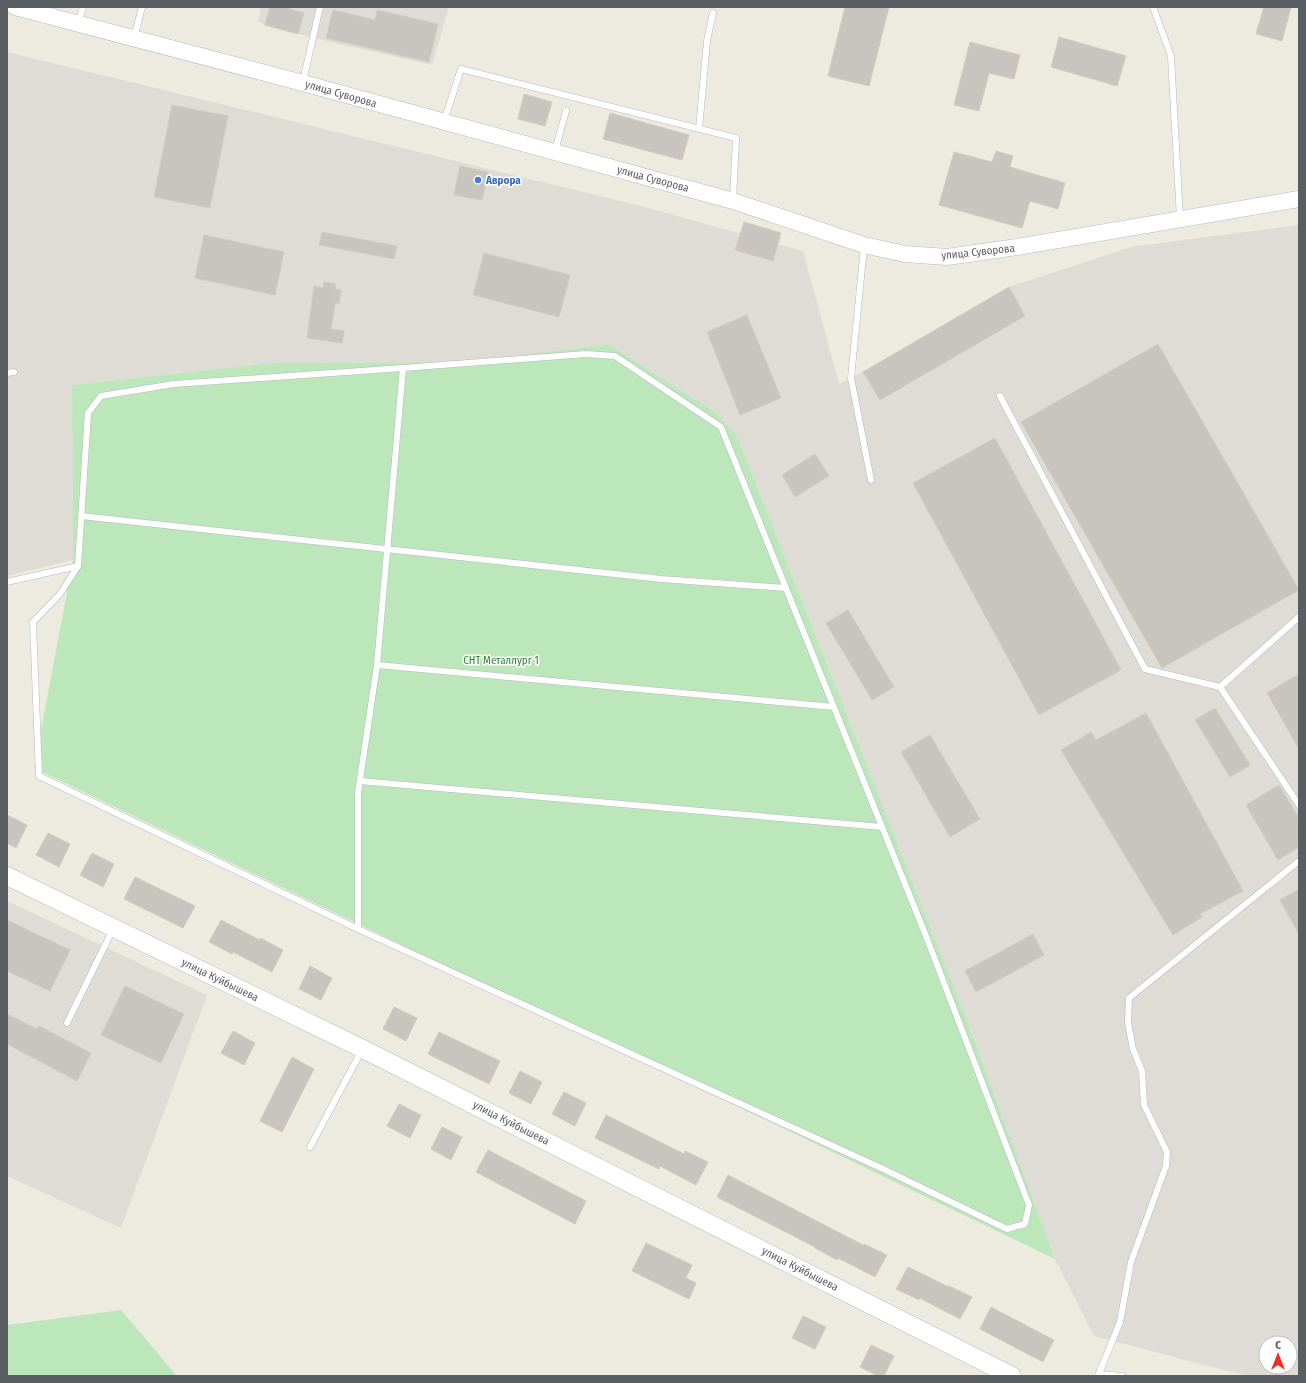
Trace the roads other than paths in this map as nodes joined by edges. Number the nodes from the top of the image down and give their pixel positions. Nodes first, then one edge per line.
1 (14, 7) edge
2 (83, 7) edge
3 (142, 7) edge
4 (320, 7) edge
5 (1153, 7) edge
6 (713, 13) dead end
7 (78, 23) junction
8 (134, 38) junction
9 (303, 83) junction
10 (566, 111) dead end
11 (443, 122) junction
12 (699, 129) junction
13 (555, 152) junction
14 (1299, 199) edge
15 (733, 201) junction
16 (1180, 219) junction
17 (864, 245) junction
18 (403, 368) junction
19 (14, 372) dead end
20 (7, 373) edge
21 (1000, 396) dead end
22 (871, 480) dead end
23 (81, 516) junction
24 (388, 549) junction
25 (78, 566) junction
26 (7, 582) edge
27 (786, 588) junction
28 (1299, 617) edge
29 (377, 665) junction
30 (1220, 687) junction
31 (834, 707) junction
32 (360, 781) junction
33 (1299, 805) edge
34 (882, 827) junction
35 (1299, 861) edge
36 (7, 876) edge
37 (114, 928) junction
38 (358, 929) junction
39 (68, 1023) dead end
40 (363, 1049) junction
41 (310, 1148) dead end
42 (1099, 1375) edge
43 (1012, 1376) edge
44 (1122, 1376) edge

1 - 7 street, улица Суворова
2 - 7 lane
3 - 8 lane
4 - 9 lane
5 - 16 lane
6 - 12 lane
7 - 8 street, улица Суворова
8 - 9 street, улица Суворова
9 - 11 street, улица Суворова
10 - 13 lane
11 - 12 lane
11 - 13 street, улица Суворова
12 - 15 lane
13 - 15 street, улица Суворова
14 - 16 street, улица Суворова
15 - 17 street, улица Суворова
16 - 17 street, улица Суворова
17 - 22 lane
18 - 23 lane
18 - 24 lane
18 - 27 lane
19 - 20 lane
21 - 30 lane
23 - 24 lane
23 - 25 lane
24 - 27 lane
24 - 29 lane
25 - 26 lane
25 - 38 lane
27 - 31 lane
28 - 30 lane
29 - 31 lane
29 - 32 lane
30 - 33 lane
31 - 34 lane
32 - 34 lane
32 - 38 lane
34 - 38 lane
35 - 42 lane
36 - 37 main road, улица Куйбышева
37 - 39 lane
37 - 40 main road, улица Куйбышева
40 - 41 lane
40 - 43 main road, улица Куйбышева
42 - 44 lane

